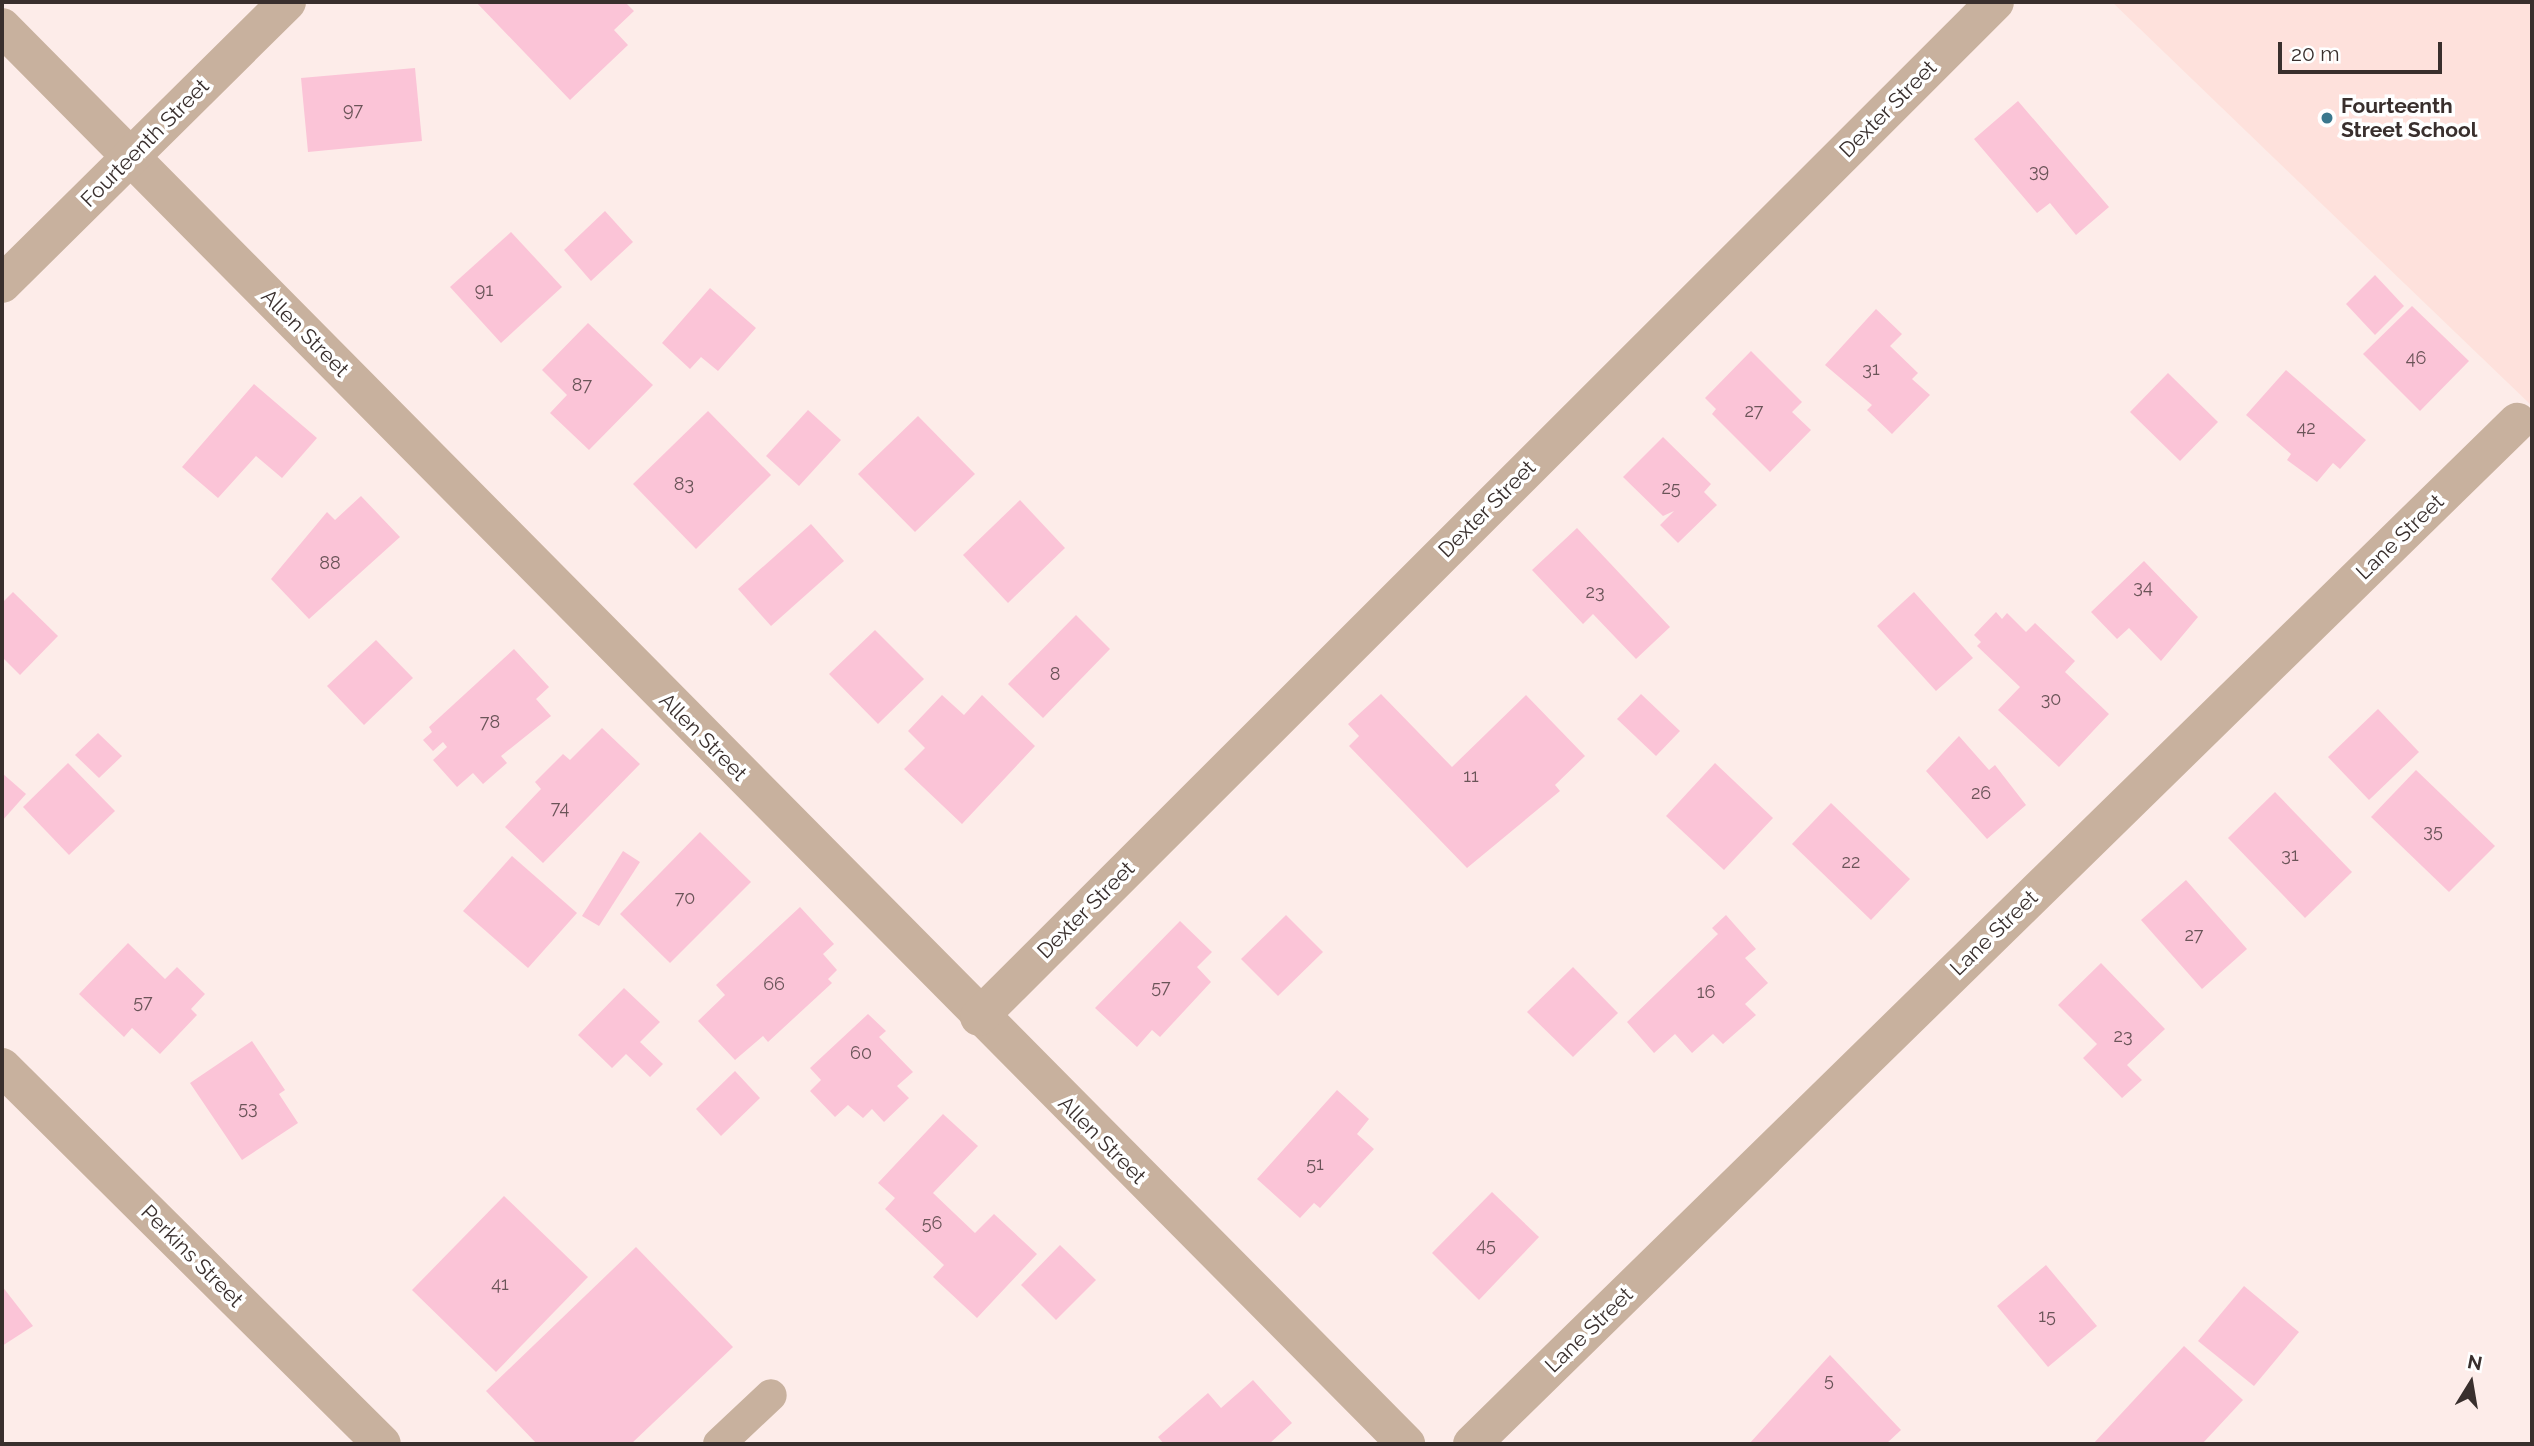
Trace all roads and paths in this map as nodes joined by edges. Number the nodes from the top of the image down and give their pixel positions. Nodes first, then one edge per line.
1 (287, 2) edge
2 (1995, 2) edge
3 (2, 27) edge
4 (132, 157) junction
5 (2, 284) edge
6 (2517, 422) dead end
7 (979, 1017) junction
8 (2, 1067) edge
9 (771, 1395) dead end
10 (382, 1444) edge
11 (719, 1444) edge
12 (1406, 1444) edge
13 (1472, 1444) edge

1 - 4 street, Fourteenth Street
2 - 7 street, Dexter Street
3 - 4 street, Allen Street
4 - 5 street, Fourteenth Street
4 - 7 street, Allen Street
6 - 13 street, Lane Street
7 - 12 street, Allen Street
8 - 10 street, Perkins Street
9 - 11 lane

